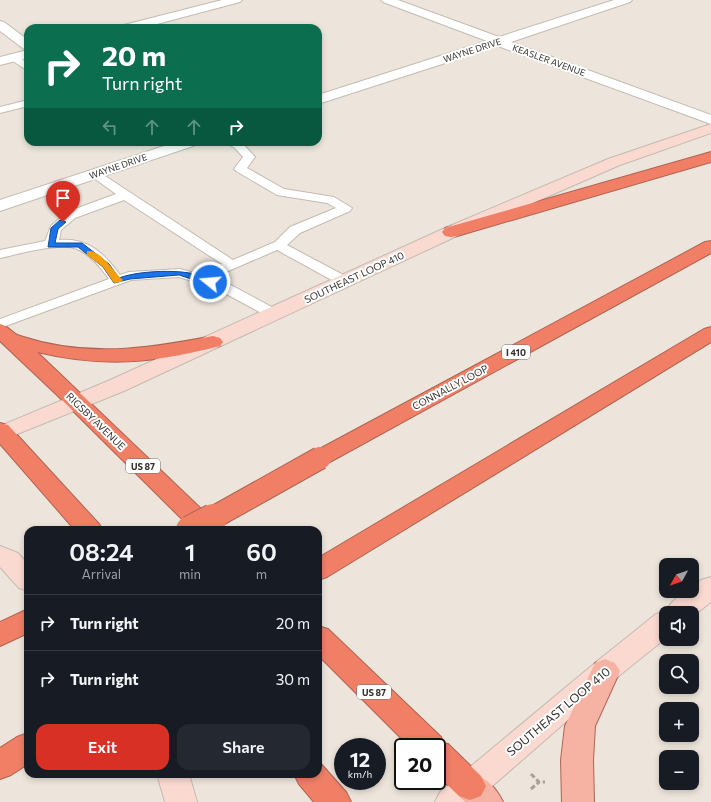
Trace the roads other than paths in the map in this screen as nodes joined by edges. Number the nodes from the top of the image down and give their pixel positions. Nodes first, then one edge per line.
1 (236, 0) edge
2 (387, 0) edge
3 (626, 0) edge
4 (143, 24) edge
5 (0, 25) edge
6 (498, 41) junction
7 (24, 43) edge
8 (24, 55) edge
9 (14, 57) junction
10 (0, 61) edge
11 (24, 65) edge
12 (322, 99) edge
13 (24, 104) edge
14 (0, 110) edge
15 (711, 120) edge
16 (711, 128) edge
17 (179, 146) edge
18 (239, 146) edge
19 (711, 157) edge
20 (95, 174) junction
21 (125, 195) junction
22 (0, 206) edge
23 (451, 232) junction
24 (51, 245) junction
25 (279, 245) junction
26 (711, 246) edge
27 (0, 254) edge
28 (232, 265) junction
29 (199, 279) junction
30 (117, 281) junction
31 (344, 281) junction
32 (274, 314) junction
33 (0, 324) edge
34 (711, 333) edge
35 (7, 336) edge
36 (213, 342) junction
37 (78, 402) junction
38 (1, 432) edge
39 (86, 526) edge
40 (197, 526) edge
41 (204, 526) edge
42 (0, 556) edge
43 (322, 568) edge
44 (24, 577) edge
45 (711, 586) edge
46 (687, 606) edge
47 (24, 622) edge
48 (659, 628) edge
49 (0, 635) edge
50 (322, 641) edge
51 (605, 671) junction
52 (421, 738) edge
53 (24, 750) edge
54 (0, 765) edge
55 (446, 766) edge
56 (174, 778) edge
57 (314, 778) edge
58 (469, 797) edge
59 (181, 802) edge
60 (335, 802) edge
61 (578, 802) edge

1 - 4 street
2 - 6 street, KEASLER AVENUE
3 - 6 street, WAYNE DRIVE
5 - 7 street
6 - 12 street, WAYNE DRIVE
6 - 15 street, KEASLER AVENUE
8 - 9 street
9 - 10 street
9 - 11 lane
13 - 14 lane
16 - 23 main road, SOUTHEAST LOOP 410
17 - 20 street, WAYNE DRIVE
18 - 25 lane
19 - 23 highway
20 - 21 lane
20 - 22 street, WAYNE DRIVE
21 - 24 lane
21 - 28 lane
23 - 31 main road, SOUTHEAST LOOP 410
24 - 27 lane
24 - 30 lane
25 - 28 lane
25 - 31 lane
26 - 40 highway, CONNALLY LOOP / I 410, bridge
28 - 29 lane
29 - 30 lane
29 - 32 lane
30 - 33 lane
31 - 32 main road, SOUTHEAST LOOP 410
32 - 36 main road, SOUTHEAST LOOP 410
34 - 43 highway
35 - 36 highway
35 - 37 highway, RIGSBY AVENUE / US 87
36 - 37 main road, SOUTHEAST LOOP 410
37 - 38 main road, SOUTHEAST LOOP 410
37 - 41 highway, RIGSBY AVENUE / US 87
38 - 39 highway
42 - 44 main road
45 - 46 main road
47 - 49 highway
48 - 51 main road, SOUTHEAST LOOP 410
50 - 52 highway, US 87
51 - 58 main road, SOUTHEAST LOOP 410
51 - 61 main road
53 - 54 highway
55 - 58 highway
56 - 59 main road
57 - 60 highway

